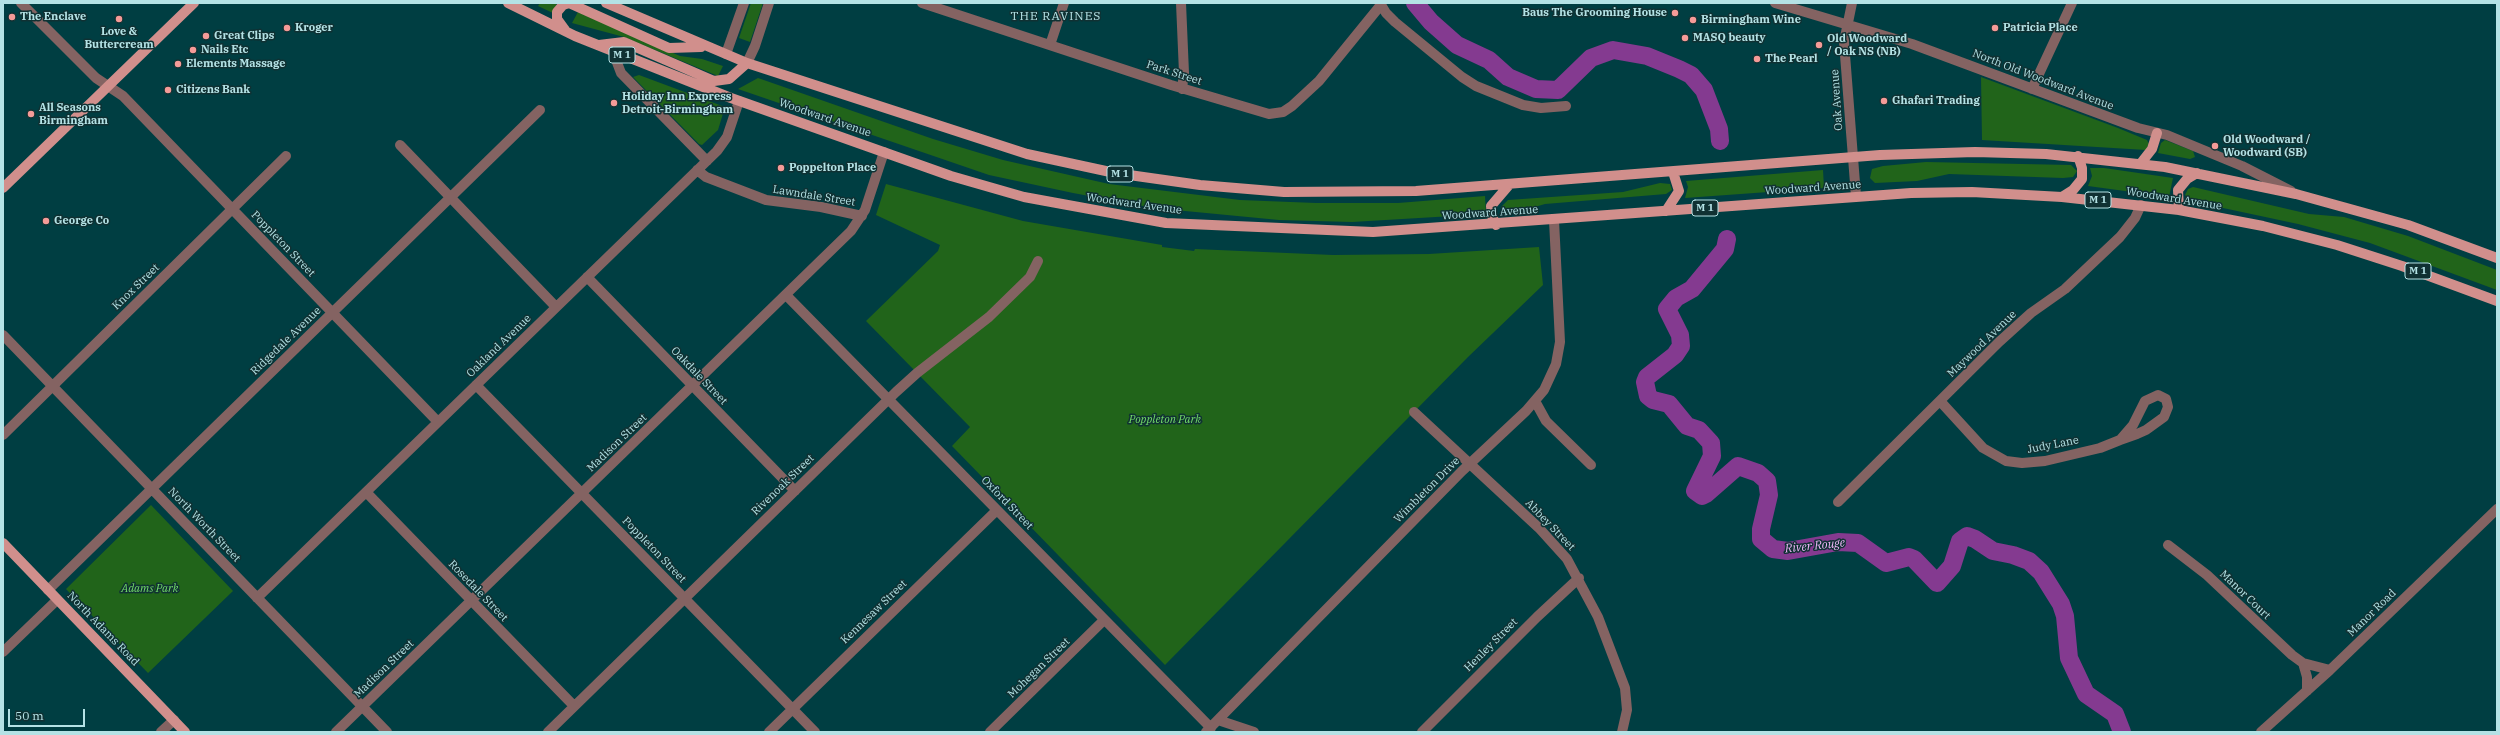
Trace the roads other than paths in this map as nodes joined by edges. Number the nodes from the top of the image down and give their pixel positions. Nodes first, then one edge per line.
1 (21, 3) edge
2 (194, 3) edge
3 (508, 3) edge
4 (606, 3) edge
5 (744, 3) edge
6 (769, 3) edge
7 (922, 3) edge
8 (1064, 3) edge
9 (1181, 3) edge
10 (1775, 3) edge
11 (1852, 3) edge
12 (2072, 3) edge
13 (1380, 4) edge
14 (1848, 23) junction
15 (565, 31) junction
16 (599, 45) junction
17 (1050, 45) junction
18 (705, 46) junction
19 (613, 52) junction
20 (726, 54) junction
21 (747, 62) junction
22 (108, 86) junction
23 (1182, 89) junction
24 (2032, 89) junction
25 (739, 101) junction
26 (1566, 106) dead end
27 (540, 110) dead end
28 (2157, 133) junction
29 (400, 145) dead end
30 (884, 152) junction
31 (286, 156) dead end
32 (2078, 156) junction
33 (1853, 157) junction
34 (707, 161) junction
35 (2141, 163) junction
36 (697, 170) junction
37 (1672, 172) junction
38 (2197, 172) junction
39 (1509, 186) junction
40 (3, 188) edge
41 (2296, 194) junction
42 (1856, 196) junction
43 (2062, 197) junction
44 (450, 198) junction
45 (2141, 205) junction
46 (233, 210) junction
47 (2179, 210) junction
48 (1666, 211) junction
49 (862, 216) junction
50 (1554, 220) junction
51 (1496, 225) junction
52 (2497, 258) edge
53 (1038, 261) dead end
54 (587, 277) junction
55 (786, 295) junction
56 (2497, 301) edge
57 (556, 307) junction
58 (332, 313) junction
59 (3, 335) edge
60 (476, 385) junction
61 (693, 386) junction
62 (52, 387) junction
63 (889, 400) junction
64 (1940, 401) junction
65 (1535, 402) junction
66 (1414, 412) dead end
67 (438, 422) junction
68 (3, 435) edge
69 (2120, 440) junction
70 (1470, 464) junction
71 (1591, 465) dead end
72 (151, 489) junction
73 (795, 491) junction
74 (366, 492) junction
75 (582, 493) junction
76 (1838, 502) dead end
77 (2497, 509) edge
78 (997, 510) junction
79 (3, 543) edge
80 (2168, 545) dead end
81 (1579, 578) junction
82 (48, 590) junction
83 (257, 598) junction
84 (684, 598) junction
85 (57, 600) junction
86 (471, 601) junction
87 (1104, 620) junction
88 (3, 652) edge
89 (2303, 663) junction
90 (2330, 670) junction
91 (2307, 691) junction
92 (574, 706) junction
93 (363, 707) junction
94 (792, 709) junction
95 (174, 720) junction
96 (1218, 720) junction
97 (1208, 730) edge
98 (161, 732) edge
99 (185, 732) edge
100 (336, 732) edge
101 (387, 732) edge
102 (548, 732) edge
103 (769, 732) edge
104 (815, 732) edge
105 (990, 732) edge
106 (1254, 732) edge
107 (1422, 732) edge
108 (1622, 732) edge
109 (2261, 732) edge

1 - 22 street, Poppleton Street
2 - 22 main road
3 - 15 main road, Woodward Avenue / M 1
4 - 18 main road, M 1
5 - 20 street
6 - 21 street
7 - 17 street, Park Street
8 - 17 street
9 - 23 street
10 - 14 street, North Old Woodward Avenue
11 - 14 street, Oak Avenue
12 - 24 street
13 - 23 street, Park Street
13 - 26 street
14 - 24 street, North Old Woodward Avenue
14 - 33 street, Oak Avenue
15 - 16 main road, Woodward Avenue / M 1
15 - 18 main road
16 - 19 main road, Woodward Avenue / M 1
16 - 21 main road
17 - 23 street, Park Street
18 - 20 main road, M 1
19 - 25 main road, Woodward Avenue / M 1
19 - 34 street
20 - 21 main road, M 1
21 - 39 main road, M 1
22 - 40 main road
22 - 46 street, Poppleton Street
24 - 28 street, North Old Woodward Avenue
25 - 30 main road, Woodward Avenue / M 1
25 - 34 street, Oakland Avenue
27 - 44 street, Ridgedale Avenue
28 - 35 main road
28 - 41 street, North Old Woodward Avenue
29 - 44 street
30 - 49 street, Madison Street
30 - 51 main road, Woodward Avenue / M 1
31 - 46 street, Knox Street
32 - 33 main road, M 1
32 - 35 main road, M 1
32 - 43 main road
33 - 37 main road, M 1
33 - 42 street, Oak Avenue
34 - 36 street, Oakland Avenue
35 - 38 main road, M 1
36 - 49 street, Lawndale Street
36 - 54 street, Oakland Avenue
37 - 39 main road, M 1
37 - 48 main road
38 - 41 main road, M 1
38 - 47 main road
39 - 51 main road
41 - 52 main road, M 1
42 - 43 main road, Woodward Avenue / M 1
42 - 48 main road, Woodward Avenue / M 1
43 - 45 main road, Woodward Avenue / M 1
44 - 57 street
44 - 58 street, Ridgedale Avenue
45 - 47 main road, Woodward Avenue / M 1
45 - 64 street, Maywood Avenue
46 - 58 street, Poppleton Street
46 - 62 street, Knox Street
47 - 56 main road, Woodward Avenue / M 1
48 - 50 main road, Woodward Avenue / M 1
49 - 55 street, Madison Street
50 - 51 main road, Woodward Avenue / M 1
50 - 65 street, Wimbleton Drive
53 - 63 street, Rivenoak Street
54 - 57 street, Oakland Avenue
54 - 61 street, Oakdale Street
55 - 61 street, Madison Street
55 - 63 street, Oxford Street
57 - 60 street, Oakland Avenue
58 - 67 street, Poppleton Street
58 - 72 street, Ridgedale Avenue
59 - 62 street, North Worth Street
60 - 67 street, Oakland Avenue
60 - 75 street, Poppleton Street
61 - 73 street, Oakdale Street
61 - 75 street, Madison Street
62 - 68 street, Knox Street
62 - 72 street, North Worth Street
63 - 73 street, Rivenoak Street
63 - 78 street, Oxford Street
64 - 69 street, Judy Lane
64 - 76 street, Maywood Avenue
65 - 70 street, Wimbleton Drive
65 - 71 street
66 - 70 street, Abbey Street
67 - 74 street, Oakland Avenue
69 - 69 street, Judy Lane
70 - 81 street, Abbey Street
70 - 96 street, Wimbleton Drive
72 - 82 street, Ridgedale Avenue
72 - 83 street, North Worth Street
73 - 84 street, Rivenoak Street
74 - 83 street, Oakland Avenue
74 - 86 street, Rosedale Street
75 - 84 street, Poppleton Street
75 - 86 street, Madison Street
77 - 90 street, Manor Road
78 - 87 street, Oxford Street
78 - 94 street, Kennesaw Street
79 - 82 main road, North Adams Road
80 - 89 street, Manor Court
81 - 107 street, Henley Street
81 - 108 street, Abbey Street
82 - 85 main road, North Adams Road
83 - 93 street, North Worth Street
84 - 92 street, Rivenoak Street
84 - 94 street, Poppleton Street
85 - 88 street
85 - 95 main road, North Adams Road
86 - 92 street, Rosedale Street
86 - 93 street, Madison Street
87 - 97 street, Oxford Street
87 - 105 street, Mohegan Street
89 - 90 street, Manor Court
89 - 91 street
90 - 91 street, Manor Road
91 - 109 street, Manor Road
92 - 102 street, Rivenoak Street
93 - 100 street, Madison Street
93 - 101 street, North Worth Street
94 - 103 street, Kennesaw Street
94 - 104 street, Poppleton Street
95 - 98 street
95 - 99 main road, North Adams Road
96 - 97 street, Wimbleton Drive
96 - 106 street

